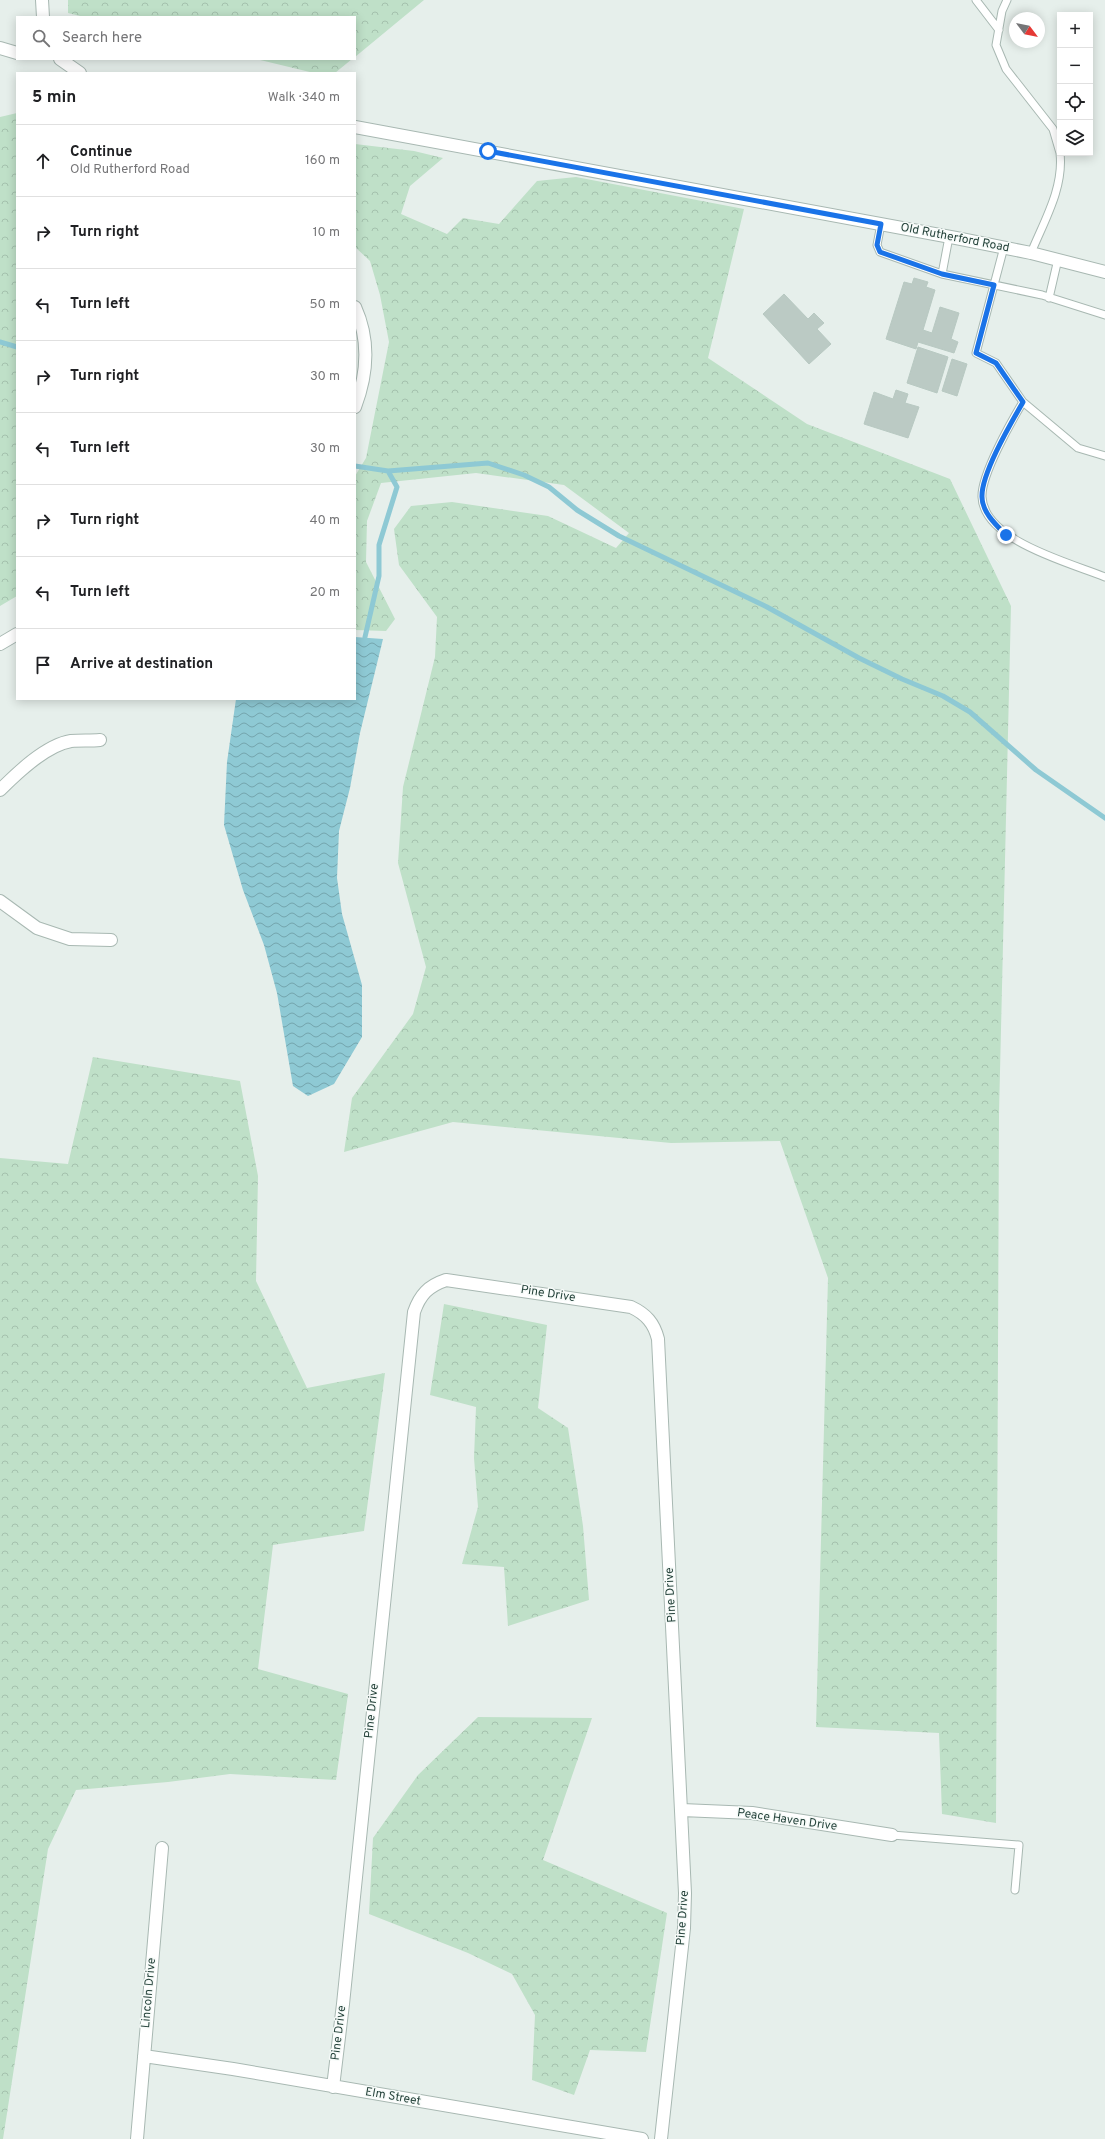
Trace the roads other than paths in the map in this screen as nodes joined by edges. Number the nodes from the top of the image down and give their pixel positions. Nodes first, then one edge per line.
1 (42, 0) edge
2 (976, 0) edge
3 (1007, 0) edge
4 (43, 16) edge
5 (999, 30) junction
6 (0, 48) edge
7 (16, 53) edge
8 (61, 60) edge
9 (79, 72) edge
10 (356, 127) edge
11 (1057, 143) edge
12 (1060, 156) edge
13 (881, 224) junction
14 (950, 236) junction
15 (1004, 247) junction
16 (1031, 253) junction
17 (1058, 259) junction
18 (1105, 272) edge
19 (942, 274) junction
20 (994, 285) junction
21 (1049, 298) junction
22 (356, 309) edge
23 (1105, 315) edge
24 (1023, 402) junction
25 (356, 404) edge
26 (1105, 456) edge
27 (1105, 577) edge
28 (16, 635) edge
29 (0, 644) edge
30 (100, 740) dead end
31 (0, 790) edge
32 (0, 901) edge
33 (111, 940) dead end
34 (682, 1810) junction
35 (892, 1835) joint
36 (162, 1848) dead end
37 (1015, 1890) dead end
38 (144, 2056) junction
39 (333, 2087) junction
40 (137, 2139) edge
41 (642, 2139) edge
42 (661, 2139) edge

1 - 4 street
2 - 5 lane
3 - 5 lane
5 - 11 lane
6 - 7 street
8 - 9 street
10 - 13 street, Old Rutherford Road
12 - 16 lane
13 - 14 street, Old Rutherford Road
13 - 19 lane
14 - 15 street, Old Rutherford Road
14 - 19 lane
15 - 16 street, Old Rutherford Road
15 - 20 lane
16 - 17 street, Old Rutherford Road
17 - 18 street, Old Rutherford Road
17 - 21 lane
19 - 20 lane
20 - 21 lane
20 - 24 lane
21 - 23 lane
22 - 25 street
24 - 26 lane
24 - 27 lane
28 - 29 street
30 - 31 street
32 - 33 street
34 - 35 street, Peace Haven Drive
34 - 39 street, Pine Drive
34 - 42 street, Pine Drive
35 - 37 lane
36 - 38 street, Lincoln Drive
38 - 39 street, Elm Street
38 - 40 street, Lincoln Drive
39 - 41 street, Elm Street

